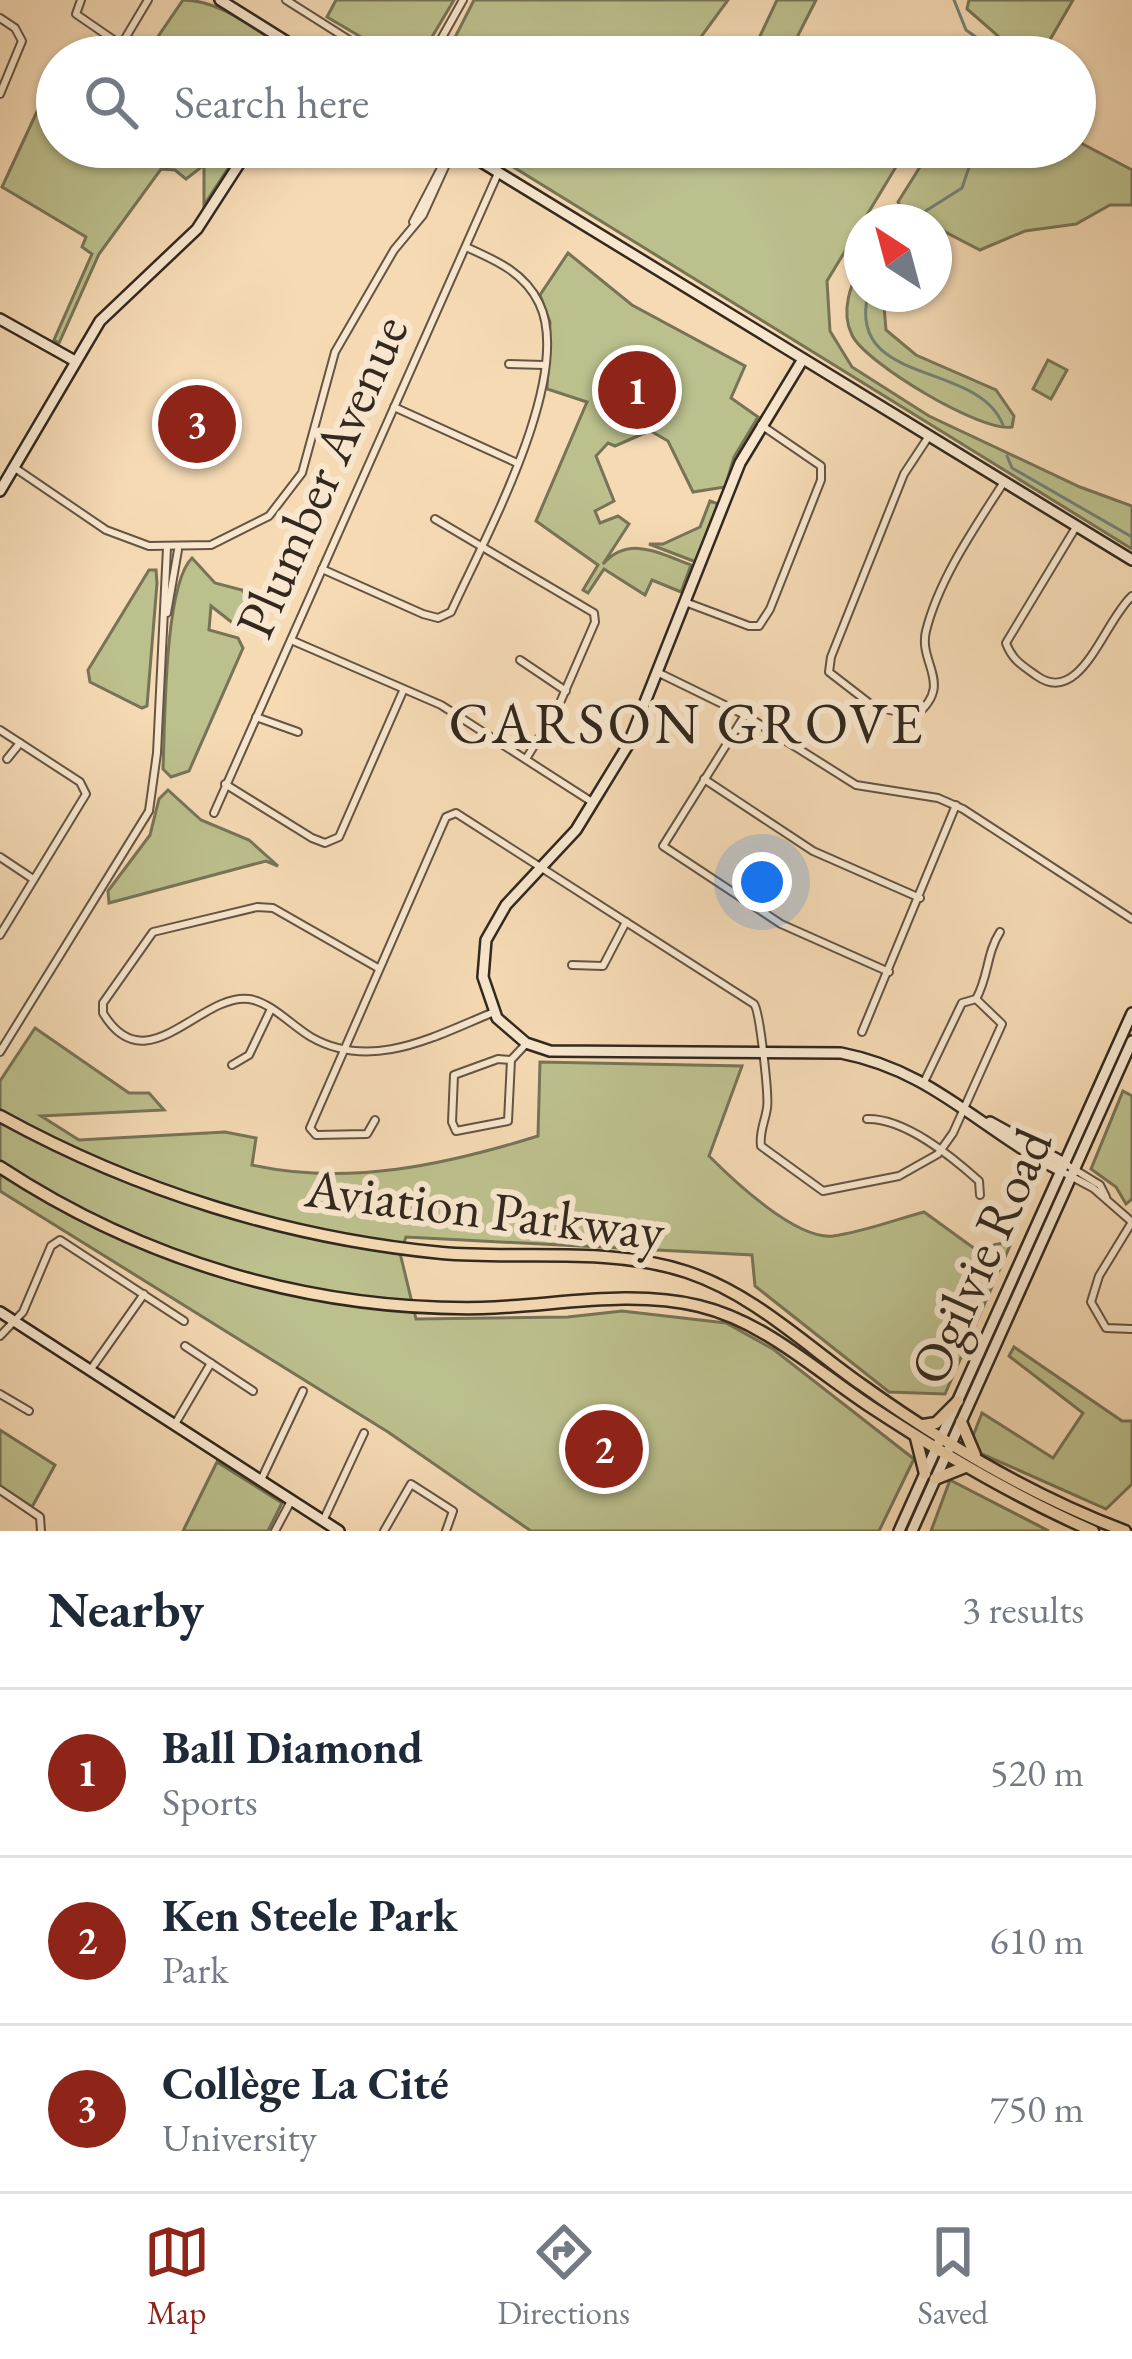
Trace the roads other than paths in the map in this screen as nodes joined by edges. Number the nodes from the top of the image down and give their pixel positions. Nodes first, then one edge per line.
1 (82, 0) edge
2 (148, 0) edge
3 (220, 0) edge
4 (286, 0) edge
5 (463, 0) edge
6 (0, 18) edge
7 (109, 36) edge
8 (127, 36) edge
9 (277, 36) edge
10 (343, 36) edge
11 (443, 36) edge
12 (0, 94) edge
13 (237, 168) edge
14 (446, 168) edge
15 (492, 168) edge
16 (499, 172) junction
17 (466, 247) junction
18 (0, 319) edge
19 (803, 359) junction
20 (75, 361) junction
21 (509, 364) dead end
22 (544, 364) junction
23 (394, 407) junction
24 (761, 425) junction
25 (928, 436) junction
26 (517, 463) junction
27 (13, 467) junction
28 (1004, 482) junction
29 (0, 491) edge
30 (435, 519) dead end
31 (1076, 527) junction
32 (482, 543) junction
33 (167, 548) junction
34 (178, 549) junction
35 (1132, 560) edge
36 (322, 569) junction
37 (1132, 596) edge
38 (685, 602) junction
39 (165, 622) junction
40 (291, 640) junction
41 (520, 660) dead end
42 (657, 672) junction
43 (403, 691) junction
44 (566, 691) junction
45 (745, 715) junction
46 (256, 717) junction
47 (0, 730) edge
48 (298, 732) dead end
49 (20, 743) junction
50 (7, 759) dead end
51 (526, 759) junction
52 (703, 778) junction
53 (225, 784) junction
54 (592, 802) junction
55 (956, 805) junction
56 (214, 813) dead end
57 (0, 857) edge
58 (542, 866) junction
59 (33, 879) junction
60 (920, 898) junction
61 (1132, 919) edge
62 (626, 922) junction
63 (1000, 932) dead end
64 (0, 935) edge
65 (572, 964) dead end
66 (378, 968) junction
67 (889, 972) junction
68 (976, 999) junction
69 (271, 1010) junction
70 (494, 1012) junction
71 (1132, 1013) edge
72 (862, 1032) dead end
73 (1132, 1041) edge
74 (526, 1043) junction
75 (342, 1051) junction
76 (0, 1052) edge
77 (762, 1052) junction
78 (512, 1060) junction
79 (232, 1065) dead end
80 (925, 1080) junction
81 (969, 1110) junction
82 (0, 1116) edge
83 (375, 1120) dead end
84 (867, 1120) dead end
85 (940, 1152) junction
86 (1037, 1160) junction
87 (0, 1167) edge
88 (1062, 1167) junction
89 (1074, 1173) junction
90 (980, 1196) dead end
91 (1048, 1196) junction
92 (1132, 1222) edge
93 (144, 1294) junction
94 (0, 1312) edge
95 (14, 1321) junction
96 (184, 1322) dead end
97 (1132, 1329) edge
98 (0, 1336) edge
99 (185, 1346) dead end
100 (211, 1363) junction
101 (91, 1370) junction
102 (253, 1391) dead end
103 (303, 1391) dead end
104 (0, 1394) edge
105 (958, 1401) junction
106 (28, 1411) dead end
107 (961, 1423) junction
108 (175, 1424) junction
109 (919, 1430) junction
110 (364, 1433) dead end
111 (944, 1445) junction
112 (972, 1462) junction
113 (930, 1477) junction
114 (261, 1480) junction
115 (0, 1490) edge
116 (291, 1501) junction
117 (323, 1521) junction
118 (41, 1531) edge
119 (275, 1531) edge
120 (339, 1531) edge
121 (384, 1531) edge
122 (446, 1531) edge
123 (899, 1531) edge
124 (912, 1531) edge
125 (1093, 1531) edge
126 (1125, 1531) edge

1 - 7 street
2 - 8 street
3 - 9 street
4 - 10 street
5 - 11 street
6 - 12 street
13 - 20 street
14 - 34 street
15 - 16 street
16 - 17 street, Plumber Avenue
16 - 19 street
17 - 22 street
17 - 23 street, Plumber Avenue
18 - 20 street
19 - 24 street
19 - 25 street
20 - 27 street
21 - 22 street
22 - 26 street
23 - 26 street
23 - 36 street, Plumber Avenue
24 - 38 street
24 - 38 street
25 - 28 street
25 - 28 street
26 - 32 street
27 - 29 street
27 - 33 street
28 - 31 street
30 - 32 street
31 - 35 street
31 - 37 street
32 - 36 street
32 - 44 street
33 - 34 street
33 - 39 street
34 - 39 street
36 - 40 street, Plumber Avenue
38 - 42 street
39 - 76 street
40 - 43 street
40 - 46 street, Plumber Avenue
41 - 44 street
42 - 45 street
42 - 54 street
43 - 51 street
43 - 53 street
44 - 51 street
45 - 52 street
45 - 55 street
46 - 48 street
46 - 53 street, Plumber Avenue
47 - 49 street
49 - 50 street
49 - 59 street
51 - 54 street
52 - 60 street
52 - 67 street
53 - 56 street, Plumber Avenue
54 - 58 street
55 - 60 street
55 - 61 street
57 - 59 street
58 - 62 street
58 - 66 street
58 - 70 street
59 - 64 street
60 - 67 street
62 - 65 street
62 - 77 street
63 - 68 street
66 - 69 street
66 - 75 street
67 - 72 street
68 - 80 street
68 - 81 street
69 - 75 street
69 - 79 street
70 - 74 street
70 - 75 street
71 - 88 street, Ogilvie Road
73 - 89 street, Ogilvie Road
74 - 77 street
74 - 78 street
75 - 83 street
77 - 80 street
77 - 85 street
78 - 78 street
80 - 81 street
81 - 85 street
81 - 86 street
81 - 88 street
82 - 109 main road, Aviation Parkway
84 - 85 street
85 - 90 street
86 - 88 street
86 - 91 street
87 - 109 main road, Aviation Parkway
88 - 89 street
88 - 91 street, Ogilvie Road
89 - 92 street
89 - 107 street, Ogilvie Road
91 - 105 street, Ogilvie Road
92 - 97 street
93 - 95 street
93 - 96 street
93 - 101 street
94 - 95 street
95 - 98 street
95 - 101 street
99 - 100 street
100 - 102 street
100 - 108 street
101 - 108 street
103 - 114 street
104 - 106 street
105 - 109 main road
105 - 111 street, Ogilvie Road
107 - 111 street, Ogilvie Road
107 - 112 main road
108 - 114 street
109 - 111 main road, Aviation Parkway
109 - 113 main road
110 - 117 street
111 - 112 main road, Aviation Parkway
111 - 113 street, Ogilvie Road
112 - 113 main road
112 - 125 main road, Aviation Parkway
112 - 126 main road, Aviation Parkway
113 - 123 street, Ogilvie Road
113 - 124 street, Ogilvie Road
114 - 116 street
115 - 118 street
116 - 117 street
116 - 119 street
117 - 120 street
121 - 122 street

